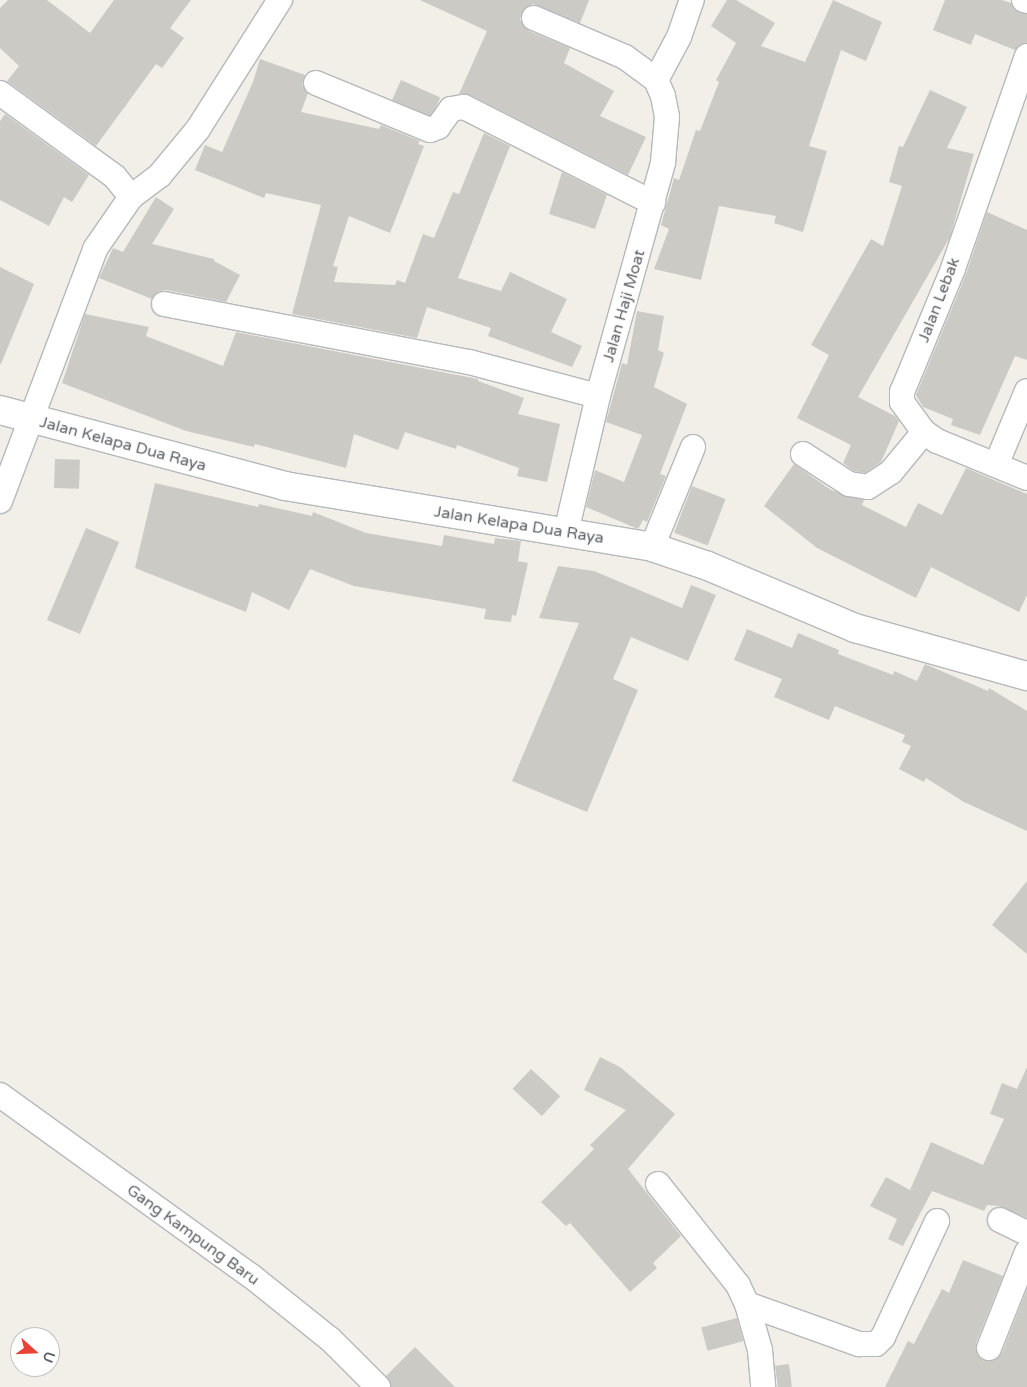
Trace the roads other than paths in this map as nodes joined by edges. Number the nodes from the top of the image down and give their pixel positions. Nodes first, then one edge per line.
1 (280, 0) edge
2 (692, 0) edge
3 (534, 18) dead end
4 (1027, 56) edge
5 (656, 80) junction
6 (316, 82) dead end
7 (0, 93) edge
8 (131, 197) junction
9 (653, 203) junction
10 (164, 304) dead end
11 (1027, 391) edge
12 (598, 396) junction
13 (0, 410) edge
14 (30, 419) junction
15 (924, 432) junction
16 (693, 447) dead end
17 (803, 454) dead end
18 (996, 465) junction
19 (1027, 478) edge
20 (0, 501) edge
21 (566, 532) junction
22 (652, 547) junction
23 (1027, 676) edge
24 (0, 1095) edge
25 (658, 1184) dead end
26 (1000, 1220) dead end
27 (937, 1221) dead end
28 (1027, 1234) edge
29 (1027, 1252) edge
30 (747, 1304) junction
31 (989, 1348) dead end
32 (378, 1387) edge
33 (763, 1387) edge

1 - 8 street
2 - 5 street
3 - 5 street
4 - 15 street, Jalan Lebak
5 - 9 street, Jalan Haji Moat
6 - 9 street
7 - 8 street
8 - 14 street
9 - 12 street, Jalan Haji Moat
10 - 12 street
11 - 18 street
12 - 21 street, Jalan Haji Moat
13 - 14 main road, Jalan Kelapa Dua Raya
14 - 20 street
14 - 21 main road, Jalan Kelapa Dua Raya
15 - 17 street
15 - 18 street, Jalan Lebak
16 - 22 street
18 - 19 street, Jalan Lebak
21 - 22 main road, Jalan Kelapa Dua Raya
22 - 23 main road, Jalan Kelapa Dua Raya
24 - 32 street, Gang Kampung Baru
25 - 30 street
26 - 28 street
27 - 30 street
29 - 31 street
30 - 33 street

